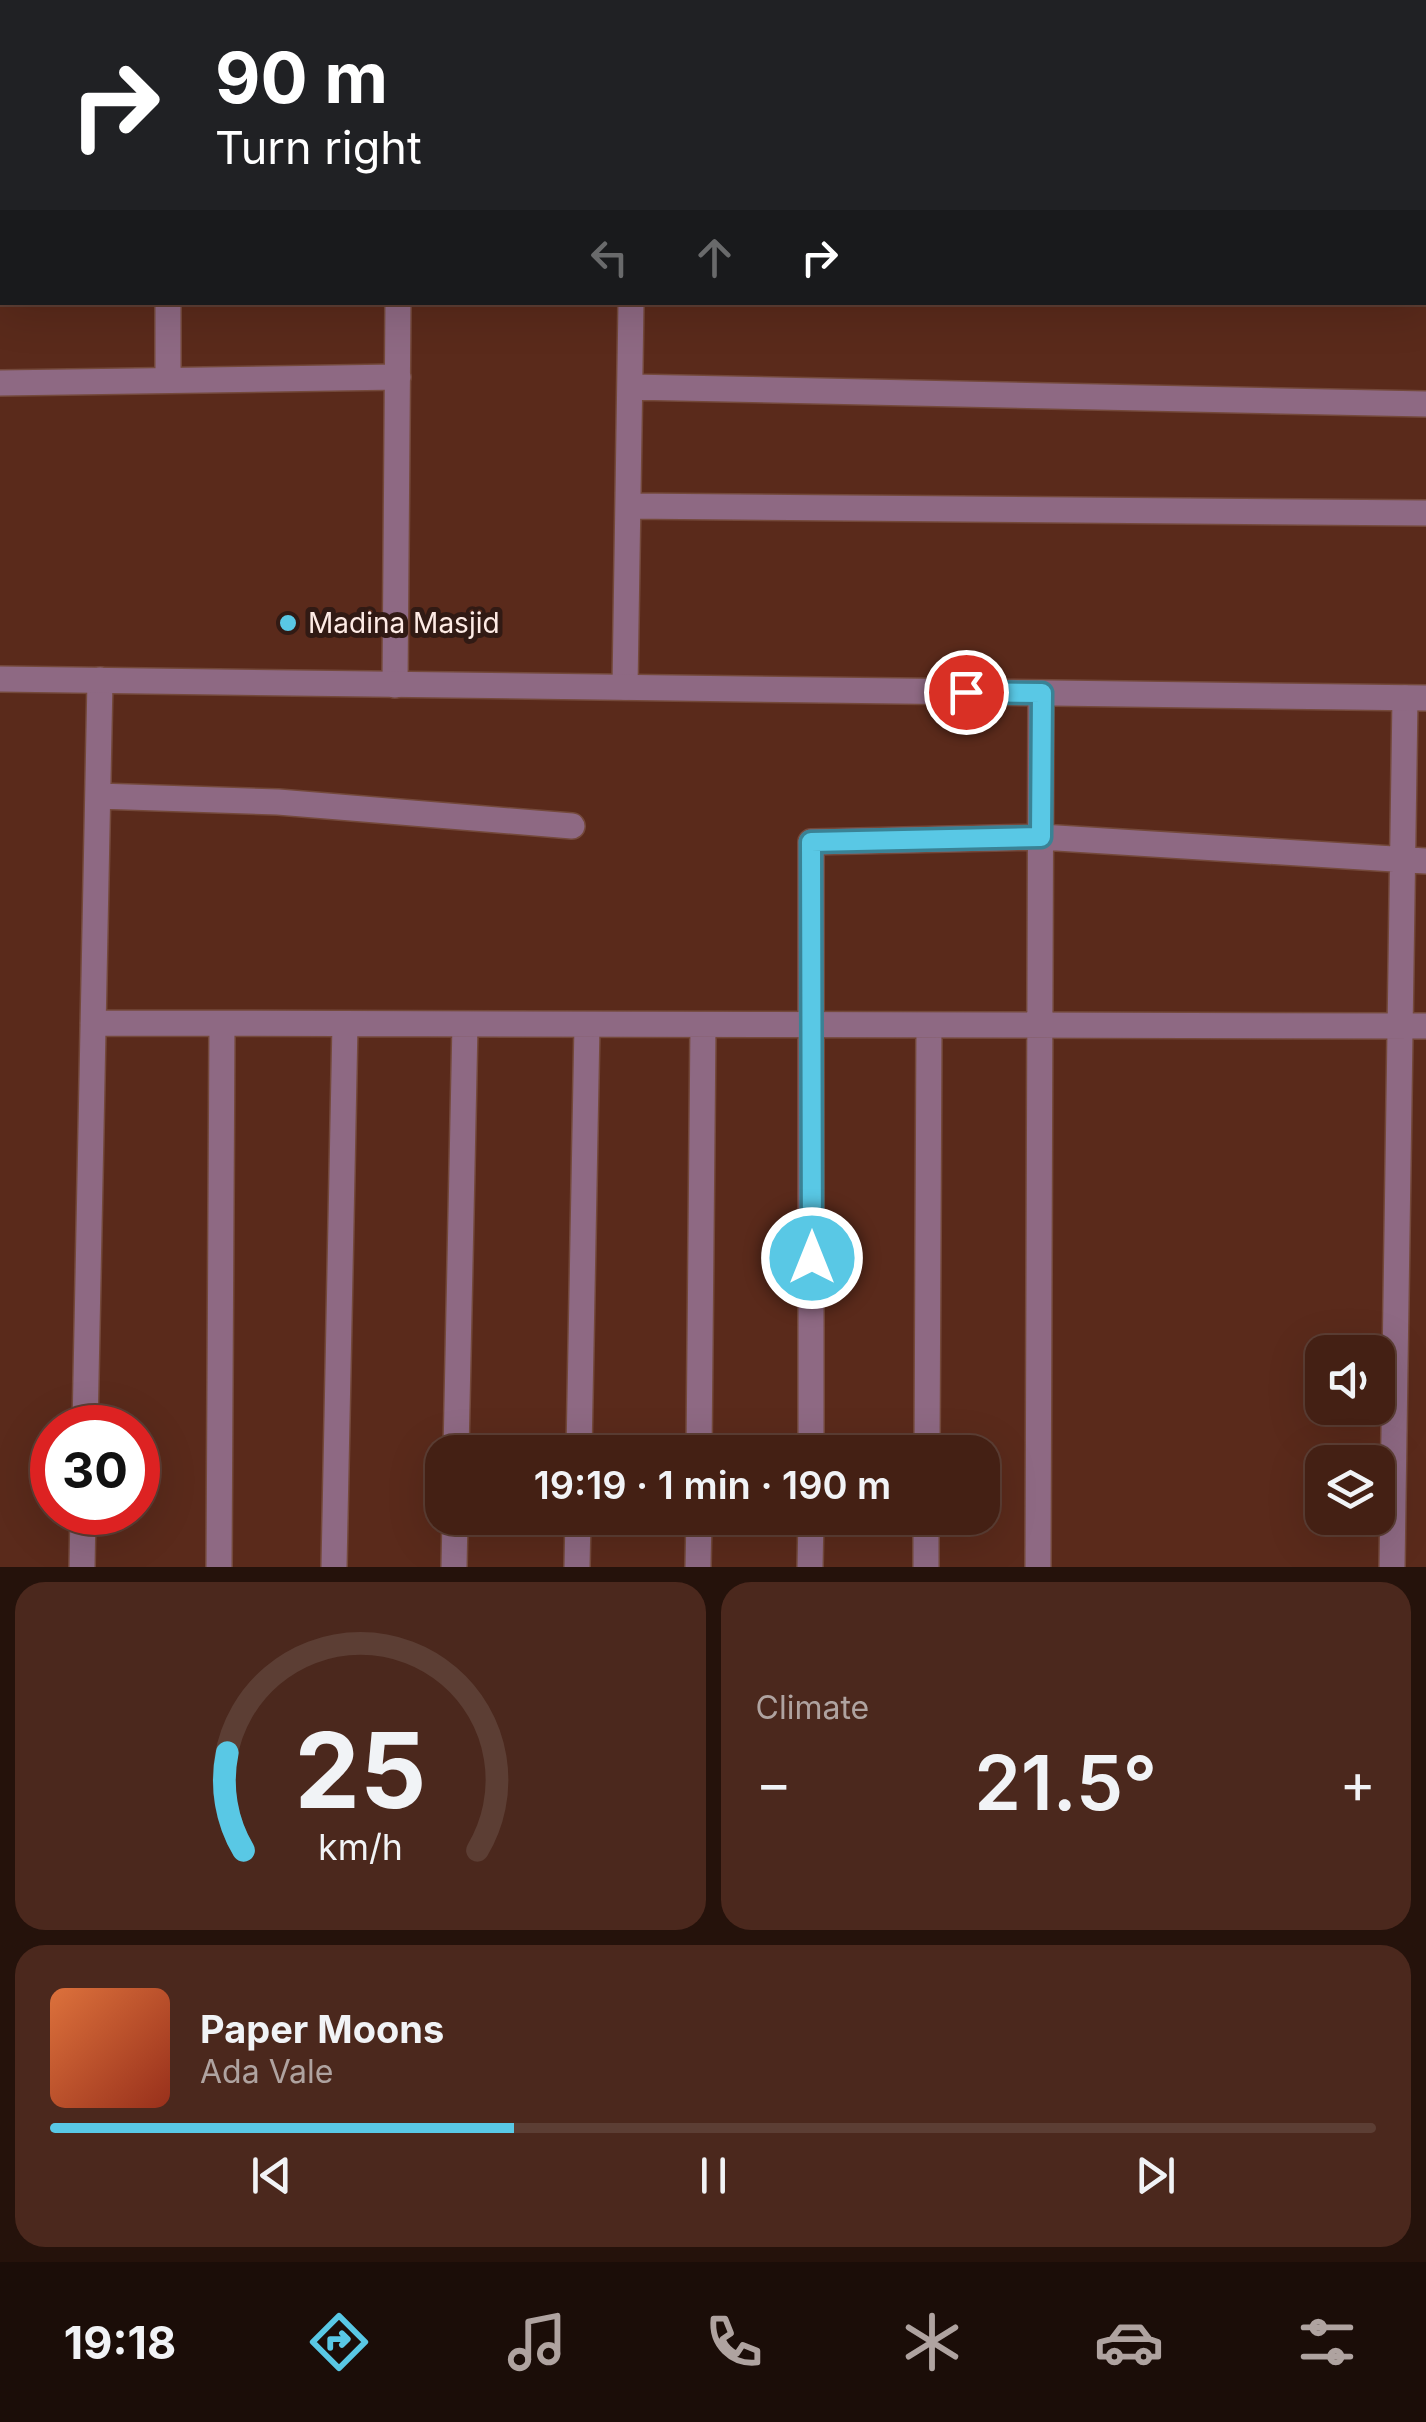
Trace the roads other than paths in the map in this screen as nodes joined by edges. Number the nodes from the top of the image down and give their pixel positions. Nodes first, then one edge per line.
1 (168, 305) edge
2 (398, 305) edge
3 (630, 305) edge
4 (398, 377) junction
5 (168, 380) junction
6 (0, 383) edge
7 (630, 388) junction
8 (1426, 404) edge
9 (628, 506) junction
10 (1426, 513) edge
11 (0, 679) edge
12 (100, 680) junction
13 (395, 685) junction
14 (625, 687) junction
15 (1042, 693) junction
16 (1416, 698) edge
17 (98, 796) junction
18 (572, 826) dead end
19 (1041, 837) junction
20 (1414, 861) edge
21 (93, 1023) junction
22 (222, 1024) junction
23 (344, 1024) junction
24 (465, 1024) junction
25 (587, 1025) junction
26 (703, 1025) junction
27 (813, 1025) junction
28 (930, 1026) junction
29 (1040, 1026) junction
30 (1426, 1026) edge
31 (1399, 1027) junction
32 (85, 1405) edge
33 (456, 1435) edge
34 (579, 1435) edge
35 (699, 1435) edge
36 (811, 1435) edge
37 (926, 1435) edge
38 (83, 1535) edge
39 (455, 1535) edge
40 (578, 1535) edge
41 (699, 1535) edge
42 (810, 1535) edge
43 (926, 1535) edge
44 (82, 1567) edge
45 (219, 1567) edge
46 (334, 1567) edge
47 (454, 1567) edge
48 (577, 1567) edge
49 (698, 1567) edge
50 (810, 1567) edge
51 (926, 1567) edge
52 (1038, 1567) edge
53 (1392, 1567) edge

1 - 5 street
2 - 4 street
3 - 7 street
4 - 5 street
4 - 13 street
5 - 6 street
7 - 8 street
7 - 9 street
9 - 10 street
9 - 14 street
11 - 12 street
12 - 13 street
12 - 17 street
13 - 14 street
14 - 15 street
15 - 16 street
15 - 19 street
16 - 20 street
17 - 18 street
17 - 21 street
19 - 20 street
19 - 27 street
19 - 29 street
20 - 31 street
21 - 22 street
21 - 32 street
22 - 23 street
22 - 45 street
23 - 24 street
23 - 46 street
24 - 25 street
24 - 33 street
25 - 26 street
25 - 34 street
26 - 27 street
26 - 35 street
27 - 28 street
27 - 36 street
28 - 29 street
28 - 37 street
29 - 31 street
29 - 52 street
30 - 31 street
31 - 53 street
38 - 44 street
39 - 47 street
40 - 48 street
41 - 49 street
42 - 50 street
43 - 51 street

